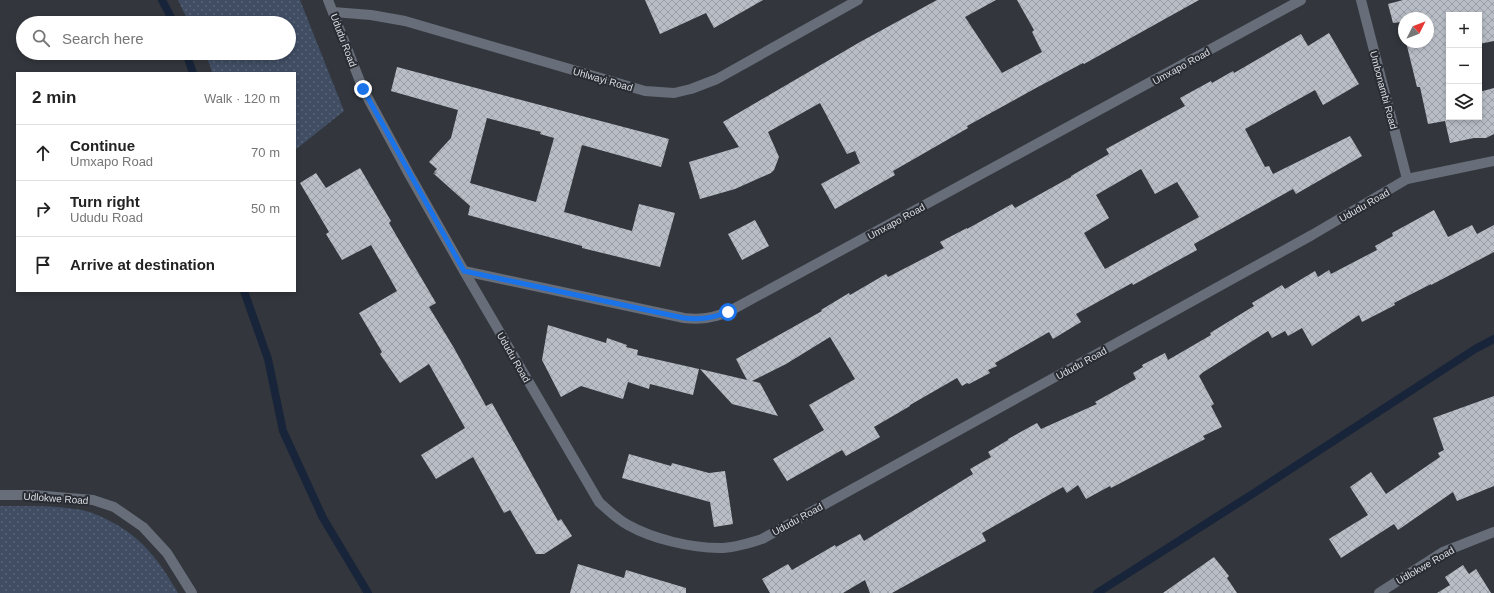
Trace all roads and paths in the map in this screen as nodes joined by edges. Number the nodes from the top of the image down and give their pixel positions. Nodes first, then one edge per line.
1 (328, 0) edge
2 (858, 0) edge
3 (1301, 0) edge
4 (1361, 0) edge
5 (333, 12) junction
6 (1494, 161) edge
7 (1408, 179) junction
8 (464, 271) junction
9 (0, 495) edge
10 (1494, 532) edge
11 (192, 593) edge
12 (1379, 593) edge

1 - 5 street, Ududu Road
2 - 5 street, Uhlwayi Road
3 - 8 street, Umxapo Road
4 - 7 street, Umbonambi Road
5 - 8 street, Ududu Road
6 - 7 street, Ududu Road
7 - 8 street, Ududu Road
9 - 11 street, Udlokwe Road
10 - 12 street, Udlokwe Road

